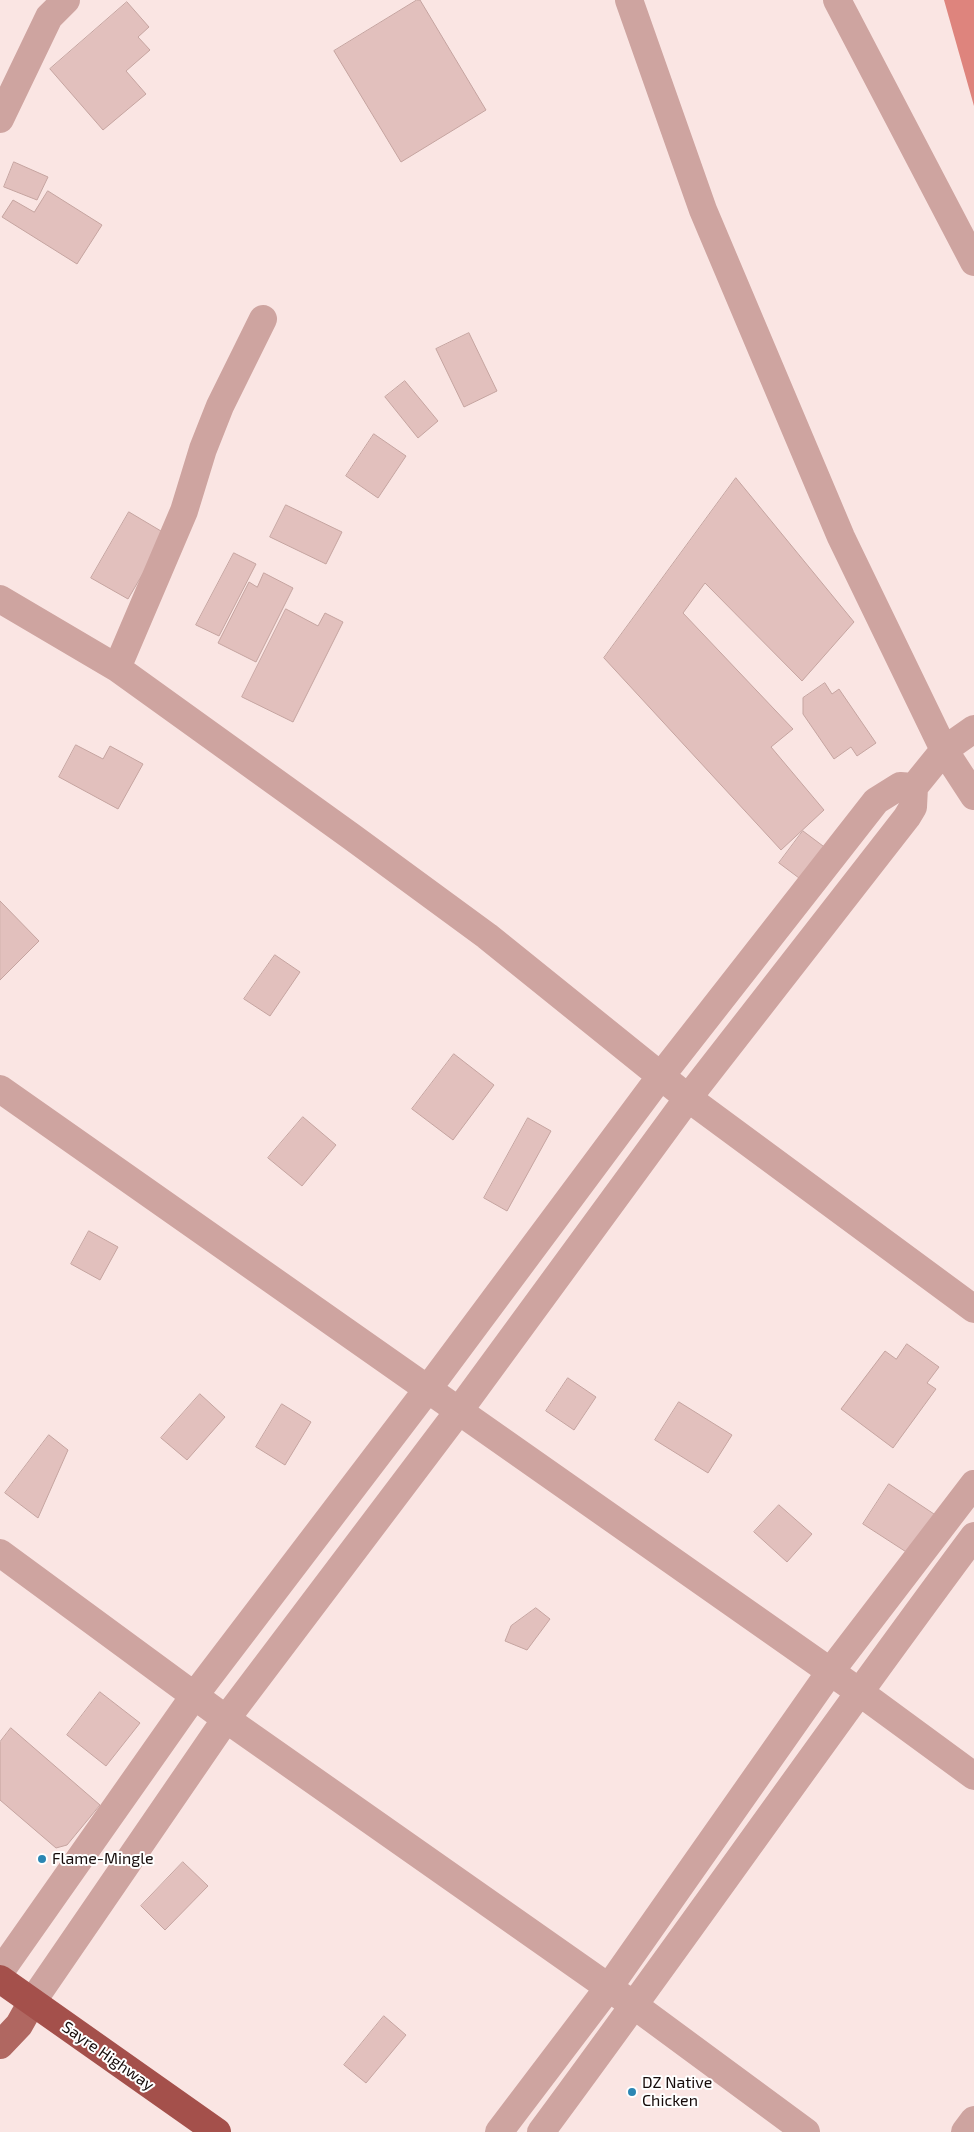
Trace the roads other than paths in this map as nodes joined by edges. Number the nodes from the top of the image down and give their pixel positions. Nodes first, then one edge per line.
1 (66, 0) edge
2 (629, 0) edge
3 (837, 0) edge
4 (0, 119) edge
5 (974, 262) edge
6 (263, 318) dead end
7 (0, 599) edge
8 (117, 668) junction
9 (974, 729) edge
10 (944, 750) junction
11 (914, 787) junction
12 (974, 796) edge
13 (660, 1076) junction
14 (0, 1089) edge
15 (688, 1098) junction
16 (974, 1309) edge
17 (427, 1390) junction
18 (458, 1412) junction
19 (974, 1484) edge
20 (974, 1536) edge
21 (0, 1553) edge
22 (830, 1672) junction
23 (858, 1691) junction
24 (194, 1696) junction
25 (226, 1718) junction
26 (974, 1776) edge
27 (0, 1972) edge
28 (0, 1979) edge
29 (608, 1987) junction
30 (32, 2002) junction
31 (635, 2006) junction
32 (0, 2045) edge
33 (974, 2120) edge
34 (217, 2132) edge
35 (499, 2132) edge
36 (541, 2132) edge
37 (806, 2132) edge
38 (965, 2132) edge

1 - 4 street
2 - 10 street
3 - 5 street
6 - 8 street
7 - 8 street
8 - 13 street
9 - 10 street
10 - 11 street
10 - 12 street
11 - 13 street
11 - 15 street
13 - 15 street
13 - 17 street
14 - 17 street
15 - 16 street
15 - 18 street
17 - 18 street
17 - 24 street
18 - 22 street
18 - 25 street
19 - 22 street
20 - 23 street
21 - 24 street
22 - 23 street
22 - 29 street
23 - 26 street
23 - 31 street
24 - 25 street
24 - 27 street
25 - 29 street
25 - 30 street
28 - 30 highway, Sayre Highway
29 - 31 street
29 - 35 street
30 - 32 main road
30 - 34 highway, Sayre Highway
31 - 36 street
31 - 37 street
33 - 38 street

